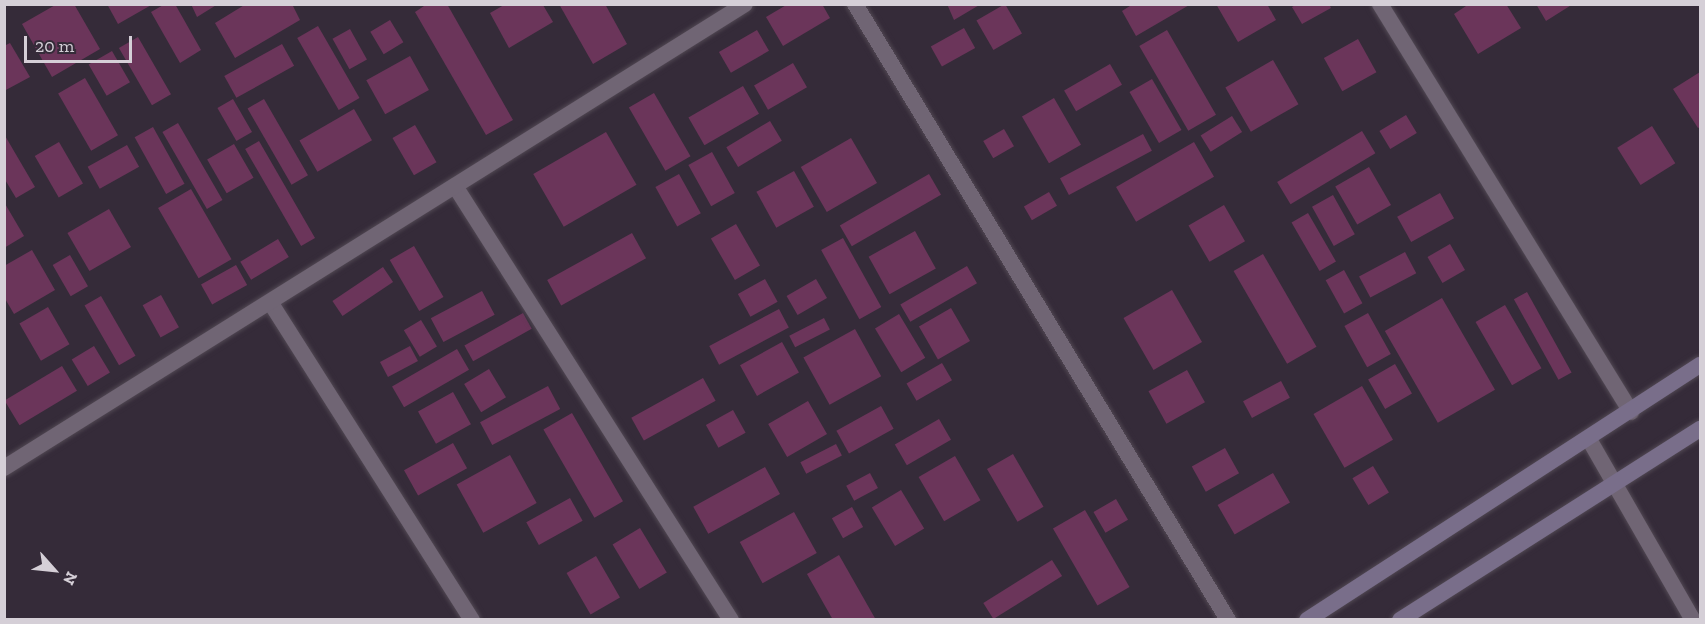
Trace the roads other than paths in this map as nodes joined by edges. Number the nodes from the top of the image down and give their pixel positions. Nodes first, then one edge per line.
1 (745, 4) edge
2 (855, 4) edge
3 (1380, 4) edge
4 (455, 186) junction
5 (272, 305) junction
6 (1701, 365) edge
7 (1631, 411) junction
8 (1701, 429) edge
9 (1590, 441) junction
10 (4, 468) edge
11 (1616, 483) junction
12 (472, 620) edge
13 (731, 620) edge
14 (1228, 620) edge
15 (1307, 620) edge
16 (1400, 620) edge
17 (1693, 620) edge

1 - 4 street
2 - 14 street
3 - 7 street
4 - 5 street
4 - 13 street
5 - 10 street
5 - 12 street
6 - 7 main road
7 - 9 main road
8 - 11 main road
9 - 11 street
9 - 15 main road
11 - 16 main road
11 - 17 street

